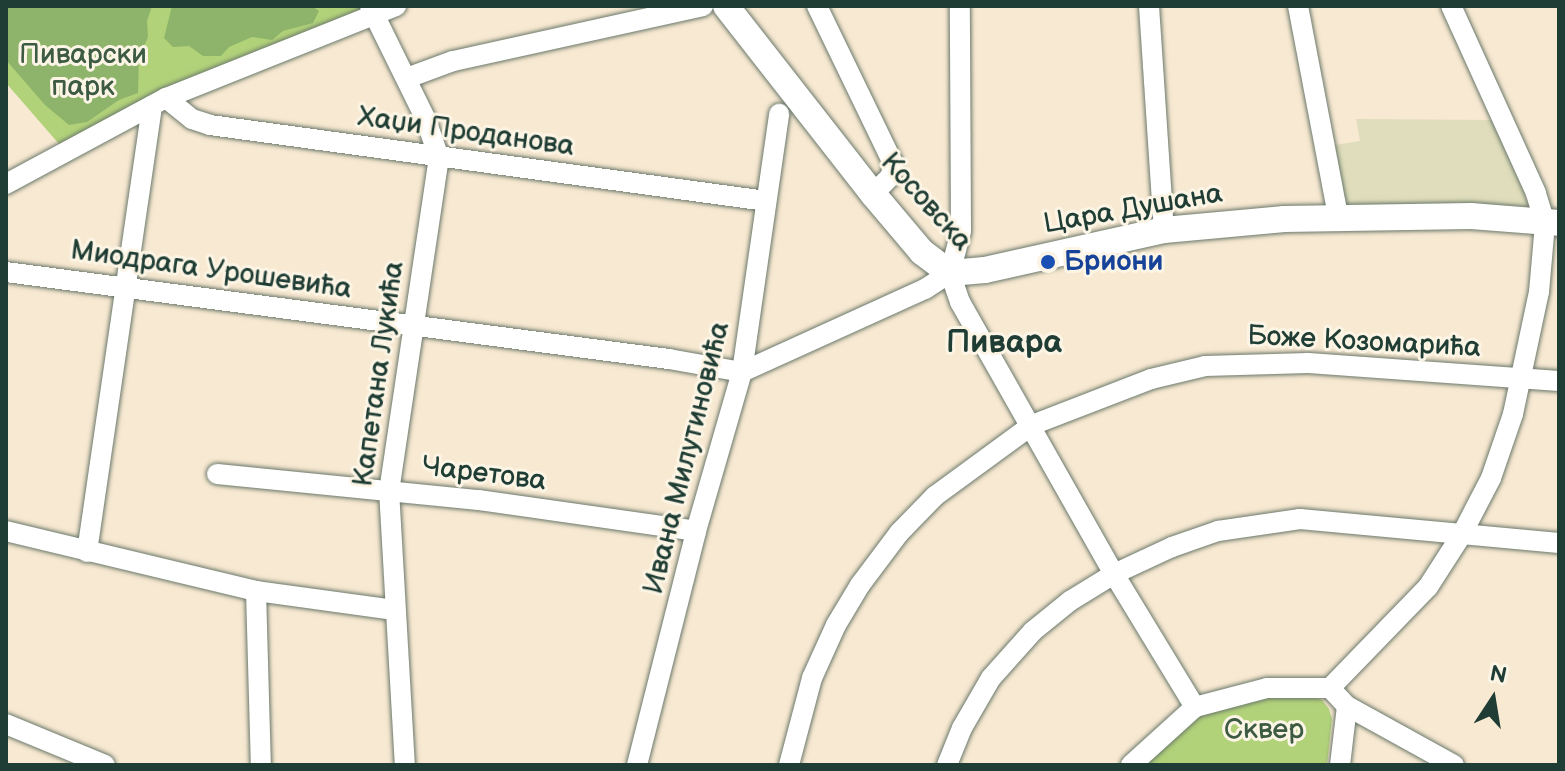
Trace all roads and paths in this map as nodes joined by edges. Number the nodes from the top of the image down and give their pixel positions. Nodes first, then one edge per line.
1 (396, 6) edge
2 (703, 6) edge
3 (726, 6) edge
4 (817, 6) edge
5 (960, 6) edge
6 (1149, 6) edge
7 (1298, 6) edge
8 (1451, 6) edge
9 (373, 10) edge
10 (407, 78) junction
11 (159, 102) junction
12 (779, 114) dead end
13 (439, 157) junction
14 (6, 184) edge
15 (873, 194) junction
16 (766, 201) junction
17 (1338, 216) junction
18 (1552, 223) edge
19 (1164, 230) junction
20 (6, 272) edge
21 (950, 273) junction
22 (127, 286) junction
23 (412, 325) junction
24 (742, 372) junction
25 (1522, 380) junction
26 (1559, 381) edge
27 (1032, 425) junction
28 (217, 474) dead end
29 (389, 490) junction
30 (6, 531) edge
31 (696, 531) junction
32 (1462, 534) junction
33 (1559, 543) edge
34 (87, 552) junction
35 (1114, 574) junction
36 (256, 591) junction
37 (394, 610) junction
38 (1330, 688) junction
39 (1347, 706) junction
40 (1195, 707) junction
41 (6, 724) edge
42 (105, 765) edge
43 (261, 765) edge
44 (405, 765) edge
45 (637, 765) edge
46 (789, 765) edge
47 (947, 765) edge
48 (1131, 765) edge
49 (1340, 765) edge
50 (1454, 765) edge

1 - 9 street
2 - 10 street
3 - 15 street, Косовска
4 - 15 street
5 - 21 street
6 - 19 street
7 - 17 street
8 - 18 street
9 - 10 street
9 - 11 street
10 - 13 street
11 - 13 street, Хаџи Проданова
11 - 14 street
11 - 22 street
12 - 16 street, Ивана Милутиновића
13 - 16 street, Хаџи Проданова
13 - 23 street, Капетана Лукића
15 - 21 street, Косовска
16 - 24 street, Ивана Милутиновића
17 - 18 street, Цара Душана
17 - 19 street, Цара Душана
18 - 25 street
19 - 21 street, Цара Душана
20 - 22 street, Миодрага Урошевића
21 - 24 street, Цара Душана
21 - 27 street, Косовска
22 - 23 street, Миодрага Урошевића
22 - 34 street
23 - 24 street, Миодрага Урошевића
23 - 29 street, Капетана Лукића
24 - 31 street, Ивана Милутиновића
25 - 26 street, Боже Козомарића
25 - 27 street, Боже Козомарића
25 - 32 street
27 - 35 street, Косовска
27 - 46 street, Боже Козомарића
28 - 29 street, Чаретова
29 - 31 street, Чаретова
29 - 37 street, Капетана Лукића
30 - 34 street
31 - 45 street, Ивана Милутиновића
32 - 33 street
32 - 35 street
32 - 38 street
34 - 36 street
35 - 40 street, Косовска
35 - 47 street
36 - 37 street
36 - 43 street
37 - 44 street, Капетана Лукића
38 - 39 street
38 - 40 street
39 - 49 street
39 - 50 street
40 - 48 street
41 - 42 street

